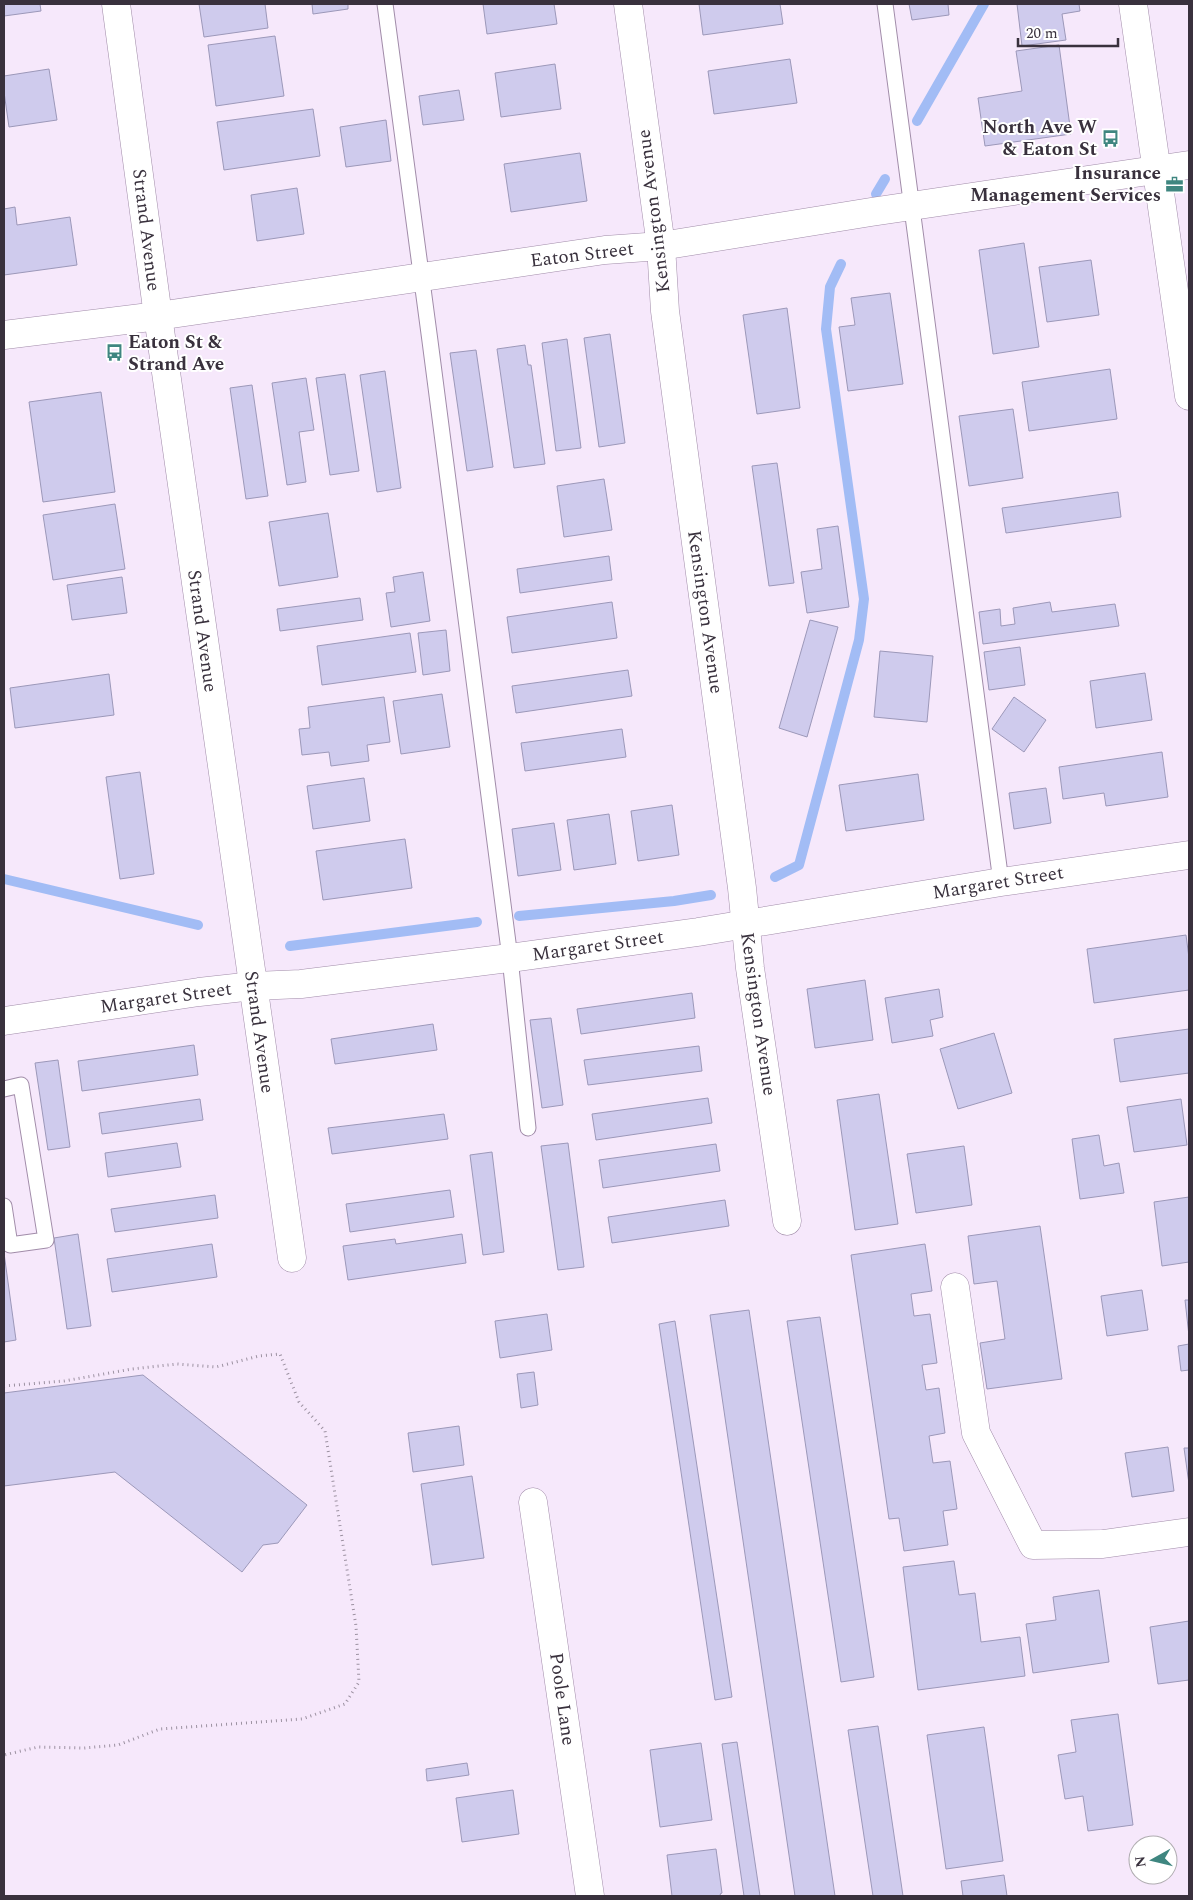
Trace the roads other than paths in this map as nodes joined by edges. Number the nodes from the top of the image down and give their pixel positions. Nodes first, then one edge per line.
1 (116, 4) edge
2 (384, 4) edge
3 (628, 4) edge
4 (885, 4) edge
5 (1133, 4) edge
6 (1189, 165) edge
7 (1156, 169) junction
8 (912, 206) junction
9 (661, 246) junction
10 (422, 277) junction
11 (158, 316) junction
12 (4, 335) edge
13 (1189, 396) edge
14 (1189, 855) edge
15 (1001, 882) junction
16 (744, 924) junction
17 (510, 958) junction
18 (253, 986) junction
19 (4, 1021) edge
20 (4, 1089) edge
21 (528, 1128) dead end
22 (4, 1206) edge
23 (787, 1220) dead end
24 (292, 1258) dead end
25 (955, 1287) dead end
26 (533, 1502) dead end
27 (1189, 1532) edge
28 (590, 1896) edge

1 - 11 street, Strand Avenue
2 - 10 lane
3 - 9 street, Kensington Avenue
4 - 8 lane
5 - 7 street
6 - 7 street, Eaton Street
7 - 8 street, Eaton Street
7 - 13 street
8 - 9 street, Eaton Street
8 - 15 lane
9 - 10 street, Eaton Street
9 - 16 street, Kensington Avenue
10 - 11 street, Eaton Street
10 - 17 lane
11 - 12 street, Eaton Street
11 - 18 street, Strand Avenue
14 - 15 street, Margaret Street
15 - 16 street, Margaret Street
16 - 17 street, Margaret Street
16 - 23 street, Kensington Avenue
17 - 18 street, Margaret Street
17 - 21 lane
18 - 19 street, Margaret Street
18 - 24 street, Strand Avenue
20 - 22 lane
25 - 27 street
26 - 28 street, Poole Lane

